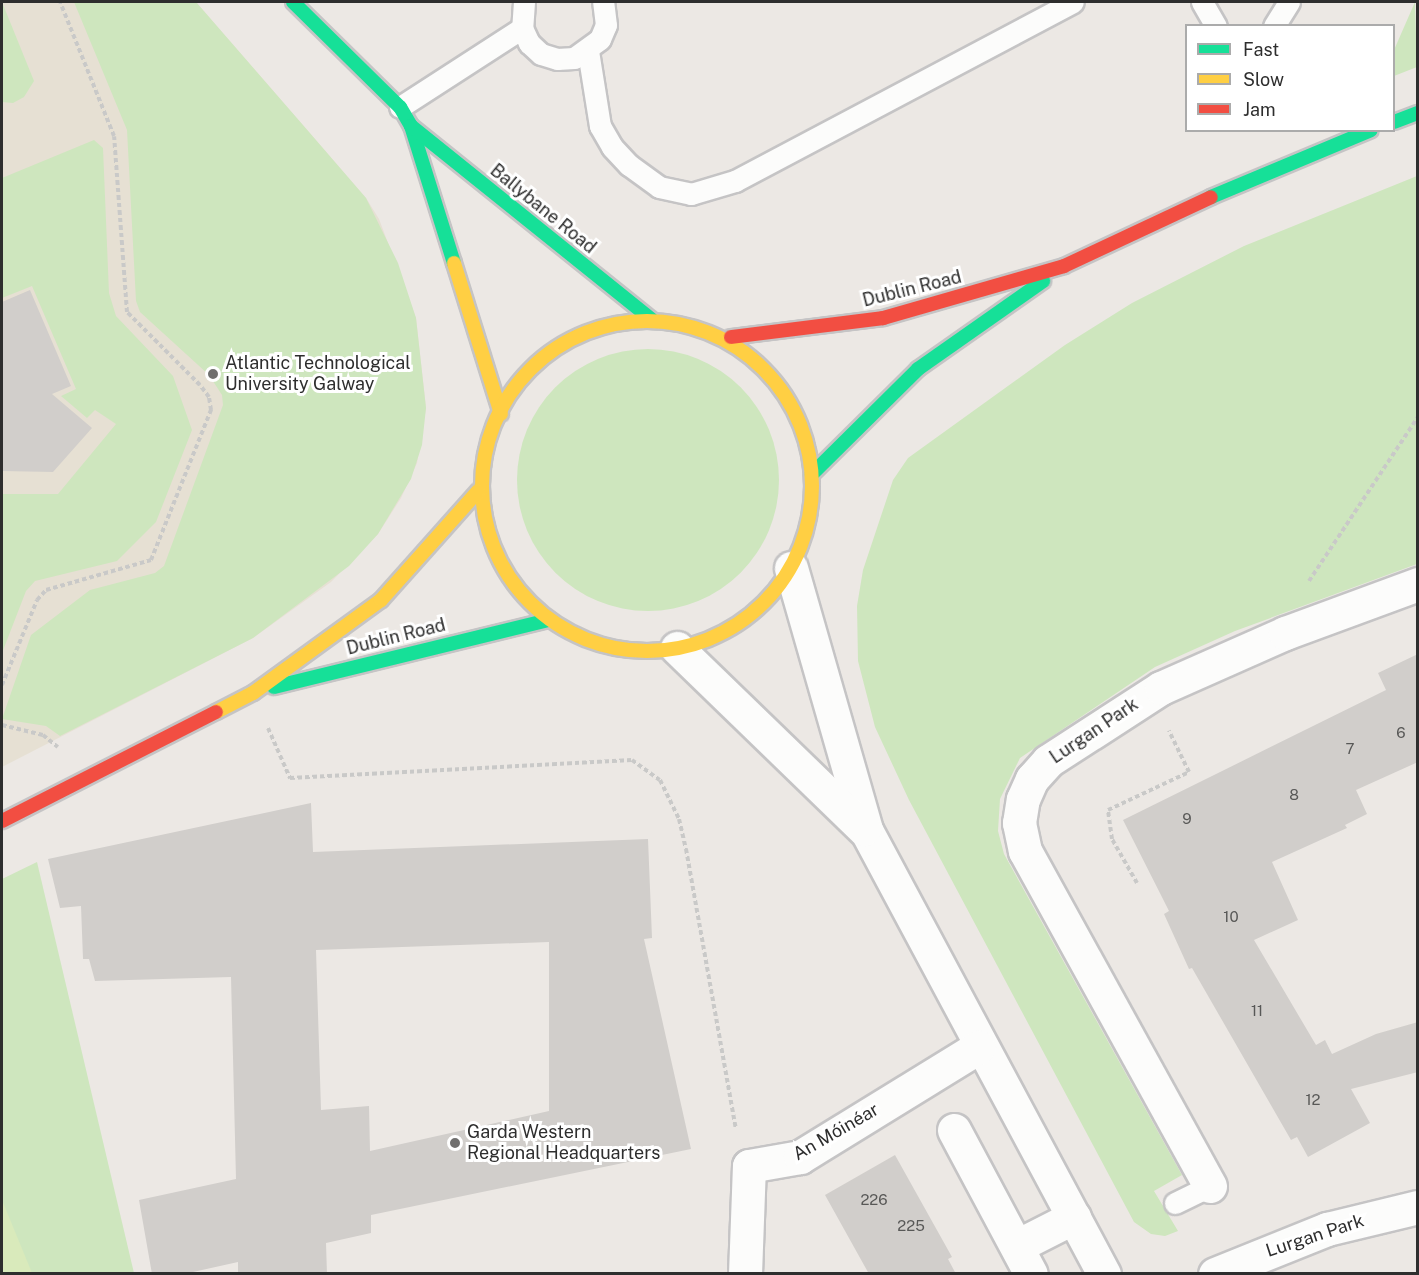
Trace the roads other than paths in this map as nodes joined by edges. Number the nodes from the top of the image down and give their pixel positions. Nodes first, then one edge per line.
1 (293, 2) edge
2 (524, 2) edge
3 (603, 2) edge
4 (1073, 2) edge
5 (1202, 2) edge
6 (1289, 2) edge
7 (1215, 24) edge
8 (1275, 24) edge
9 (522, 28) junction
10 (588, 51) junction
11 (400, 107) junction
12 (1418, 113) edge
13 (1395, 122) edge
14 (411, 126) junction
15 (1366, 132) edge
16 (1064, 266) junction
17 (652, 320) junction
18 (730, 337) junction
19 (501, 414) junction
20 (812, 474) junction
21 (478, 491) junction
22 (791, 568) junction
23 (1418, 584) edge
24 (549, 620) junction
25 (676, 648) junction
26 (253, 693) junction
27 (2, 821) edge
28 (866, 830) junction
29 (979, 1047) junction
30 (954, 1130) dead end
31 (1210, 1186) joint
32 (1174, 1203) dead end
33 (1418, 1207) edge
34 (1074, 1217) junction
35 (1024, 1260) edge
36 (745, 1274) edge
37 (1104, 1274) edge
38 (1215, 1274) edge

1 - 11 main road, Ballybane Road
2 - 9 lane
3 - 10 lane
4 - 10 lane
5 - 7 lane
6 - 8 lane
9 - 10 lane
9 - 11 lane
11 - 14 main road, Ballybane Road
12 - 13 main road
14 - 17 main road, Ballybane Road
14 - 19 main road, Ballybane Road
15 - 16 main road, Dublin Road
16 - 18 main road, Dublin Road
16 - 20 main road, Dublin Road
17 - 18 main road
17 - 19 main road
18 - 20 main road
19 - 21 main road
20 - 22 main road
21 - 24 main road
21 - 26 main road, Dublin Road
22 - 25 main road
22 - 28 street
23 - 31 street, Lurgan Park
24 - 25 main road
24 - 26 main road, Dublin Road
25 - 28 street
26 - 27 main road, Dublin Road
28 - 29 street
29 - 34 street
29 - 36 street, An Móinéar
30 - 35 street
31 - 32 lane
33 - 38 street, Lurgan Park
34 - 35 street
34 - 37 street

